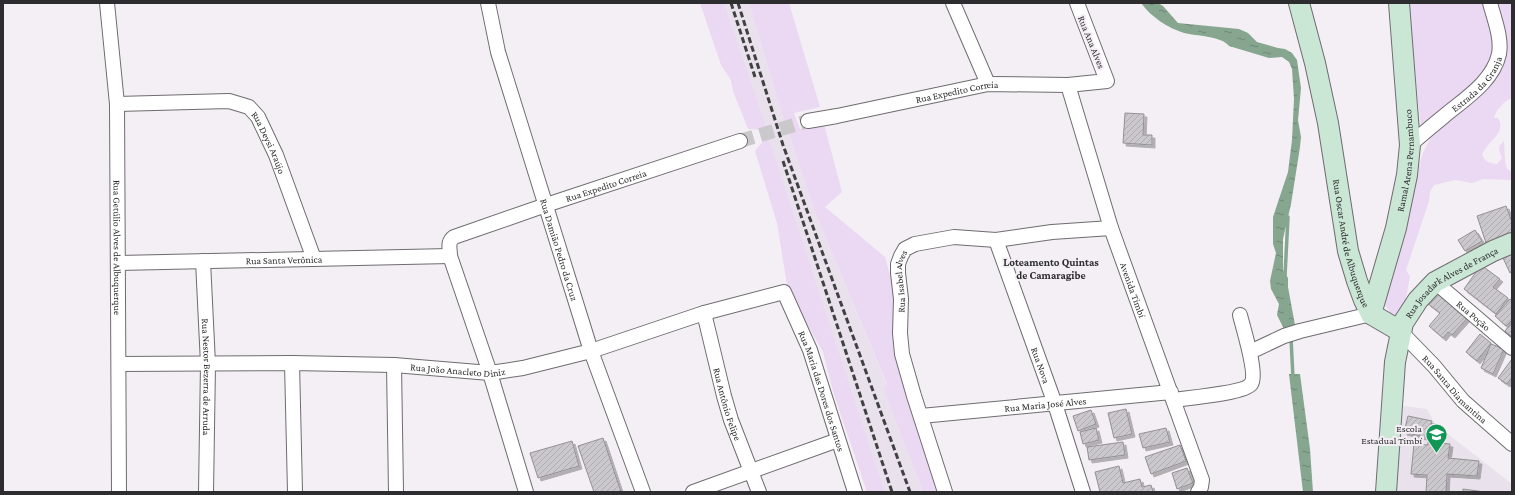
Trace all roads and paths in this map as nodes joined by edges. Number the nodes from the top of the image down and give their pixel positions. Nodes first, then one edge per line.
1 (107, 3) edge
2 (488, 3) edge
3 (953, 3) edge
4 (1077, 3) edge
5 (1298, 3) edge
6 (1399, 3) edge
7 (1490, 3) edge
8 (1107, 81) joint
9 (988, 84) junction
10 (1068, 86) junction
11 (117, 104) junction
12 (808, 121) tunnel mouth
13 (740, 141) tunnel mouth
14 (1410, 145) junction
15 (546, 205) junction
16 (1111, 228) junction
17 (996, 240) junction
18 (1512, 243) edge
19 (450, 256) junction
20 (314, 259) junction
21 (203, 261) junction
22 (118, 264) junction
23 (1435, 282) junction
24 (784, 292) joint
25 (704, 313) junction
26 (1371, 314) junction
27 (1240, 315) dead end
28 (1400, 331) junction
29 (1512, 348) edge
30 (591, 351) junction
31 (1250, 352) junction
32 (292, 363) junction
33 (119, 364) junction
34 (208, 364) junction
35 (394, 366) junction
36 (490, 373) junction
37 (1172, 396) junction
38 (1055, 404) junction
39 (921, 416) junction
40 (838, 440) junction
41 (1512, 444) edge
42 (752, 471) junction
43 (119, 492) edge
44 (206, 492) edge
45 (295, 492) edge
46 (396, 492) edge
47 (526, 492) edge
48 (643, 492) edge
49 (693, 492) edge
50 (759, 492) edge
51 (855, 492) edge
52 (945, 492) edge
53 (1083, 492) edge
54 (1198, 492) edge
55 (1386, 492) edge

1 - 11 street, Rua Getúlio Alves de Albuquerque
2 - 15 street, Rua Damião Pedro da Cruz
3 - 9 street
4 - 8 street, Rua Ana Alves
5 - 26 street, Rua Oscar André de Albuquerque
6 - 14 street, Ramal Arena Pernambuco
7 - 14 street, Estrada da Granja
8 - 10 street, Rua Expedito Correia
9 - 10 street, Rua Expedito Correia
9 - 12 street, Rua Expedito Correia
10 - 16 street, Avenida Timbí
11 - 20 street, Rua Deysi Araújo
11 - 22 street, Rua Getúlio Alves de Albuquerque
13 - 15 street, Rua Expedito Correia
14 - 26 street, Ramal Arena Pernambuco
15 - 19 street, Rua Expedito Correia
15 - 30 street, Rua Damião Pedro da Cruz
16 - 17 street, Rua Isabel Alves
16 - 37 street, Avenida Timbí
17 - 38 street, Rua Nova
17 - 39 street, Rua Isabel Alves
18 - 23 street, Rua Josadark Alves de França
19 - 20 street, Rua Santa Verônica
19 - 36 street
20 - 21 street, Rua Santa Verônica
21 - 22 street, Rua Santa Verônica
21 - 34 street, Rua Nestor Bezerra de Arruda
22 - 33 street, Rua Getúlio Alves de Albuquerque
23 - 28 street, Rua Josadark Alves de França
23 - 29 street, Rua Poção
24 - 25 street, Rua João Anacleto Diniz
24 - 40 street, Rua Maria das Dores dos Santos
25 - 30 street, Rua João Anacleto Diniz
25 - 42 street, Rua Antônio Felipe
26 - 28 street, Rua Oscar André de Albuquerque
26 - 31 street
27 - 31 street, Rua Maria José Alves
28 - 41 street, Rua Santa Diamantina
28 - 55 street
30 - 36 street, Rua João Anacleto Diniz
30 - 48 street, Rua Damião Pedro da Cruz
31 - 37 street, Rua Maria José Alves
32 - 34 street, Rua João Anacleto Diniz
32 - 35 street, Rua João Anacleto Diniz
32 - 45 street
33 - 34 street, Rua João Anacleto Diniz
33 - 43 street, Rua Getúlio Alves de Albuquerque
34 - 44 street, Rua Nestor Bezerra de Arruda
35 - 36 street, Rua João Anacleto Diniz
35 - 46 street
36 - 47 street
37 - 38 street, Rua Maria José Alves
37 - 54 street, Avenida Timbí
38 - 39 street, Rua Maria José Alves
38 - 53 street, Rua Nova
39 - 52 street, Rua Isabel Alves
40 - 42 street
40 - 51 street, Rua Maria das Dores dos Santos
42 - 49 street
42 - 50 street, Rua Antônio Felipe

